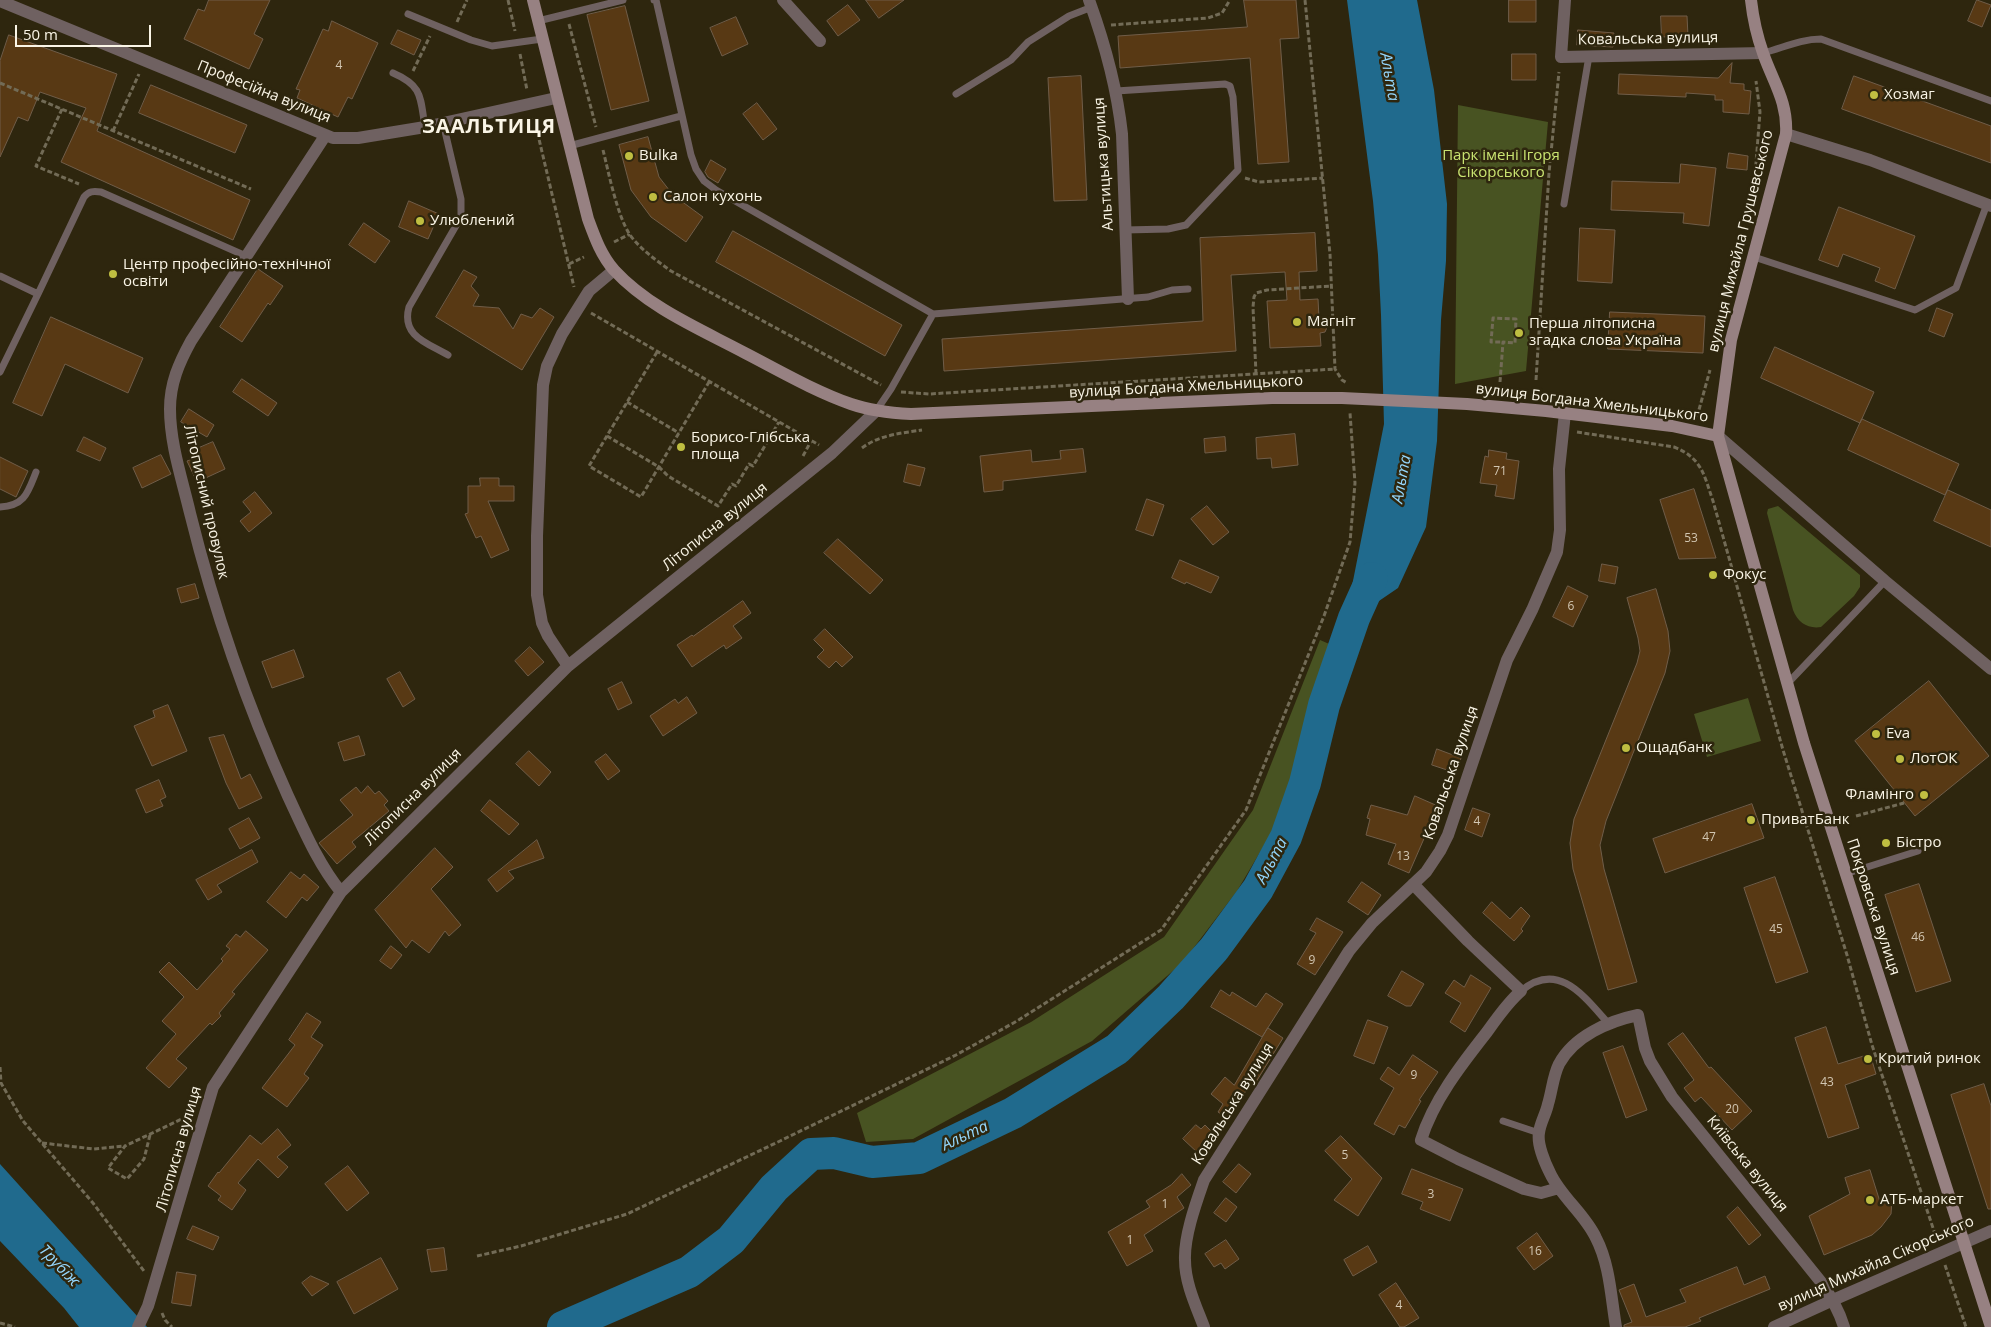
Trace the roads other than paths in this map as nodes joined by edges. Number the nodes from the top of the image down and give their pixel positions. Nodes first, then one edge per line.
1 (533, 0) edge
2 (623, 0) edge
3 (657, 0) edge
4 (783, 0) edge
5 (1565, 0) edge
6 (1751, 0) edge
7 (0, 2) edge
8 (1090, 4) edge
9 (408, 14) dead end
10 (538, 21) junction
11 (542, 39) junction
12 (820, 41) dead end
13 (1763, 53) junction
14 (1589, 56) junction
15 (393, 73) dead end
16 (1116, 91) junction
17 (956, 94) dead end
18 (556, 98) junction
19 (1991, 101) edge
20 (681, 116) junction
21 (444, 123) junction
22 (425, 127) junction
23 (1786, 134) junction
24 (325, 136) junction
25 (569, 146) junction
26 (1564, 204) dead end
27 (1989, 205) edge
28 (1125, 230) junction
29 (246, 256) junction
30 (1754, 257) junction
31 (614, 270) junction
32 (0, 276) edge
33 (1188, 289) dead end
34 (38, 294) junction
35 (1128, 299) junction
36 (933, 314) junction
37 (448, 355) dead end
38 (0, 372) edge
39 (876, 411) junction
40 (1566, 413) junction
41 (1718, 436) junction
42 (36, 472) dead end
43 (0, 507) edge
44 (1885, 582) junction
45 (568, 666) junction
46 (1991, 670) edge
47 (1787, 684) junction
48 (1918, 851) dead end
49 (1845, 874) junction
50 (1413, 884) junction
51 (341, 892) junction
52 (1521, 991) junction
53 (1608, 1024) junction
54 (1503, 1121) dead end
55 (1539, 1133) junction
56 (1559, 1188) junction
57 (1991, 1231) edge
58 (1964, 1243) junction
59 (1833, 1300) junction
60 (138, 1327) edge
61 (1204, 1327) edge
62 (1616, 1327) edge
63 (1774, 1327) edge
64 (1844, 1327) edge
65 (1991, 1327) edge

1 - 10 main road, вулиця Богдана Хмельницького
2 - 10 lane
3 - 20 lane
4 - 12 street
5 - 14 street, Ковальська вулиця
6 - 13 main road, вулиця Михайла Грушевського
7 - 24 street, Професійна вулиця
8 - 16 street, Альтицька вулиця
8 - 17 lane
9 - 11 lane
10 - 11 main road, вулиця Богдана Хмельницького
11 - 18 main road, вулиця Богдана Хмельницького
13 - 14 street, Ковальська вулиця
13 - 19 lane
13 - 23 main road, вулиця Михайла Грушевського
14 - 26 lane
15 - 22 lane
16 - 28 street, Альтицька вулиця
16 - 28 lane
18 - 21 street, Професійна вулиця
18 - 25 main road, вулиця Богдана Хмельницького
20 - 25 lane
20 - 36 lane
21 - 22 street, Професійна вулиця
21 - 37 lane
22 - 24 street, Професійна вулиця
23 - 27 street
23 - 30 main road, вулиця Михайла Грушевського
24 - 29 street, Літописний провулок
25 - 31 main road, вулиця Богдана Хмельницького
27 - 30 lane
28 - 35 street, Альтицька вулиця
29 - 34 lane
29 - 51 street, Літописний провулок
30 - 41 main road, вулиця Михайла Грушевського
31 - 39 main road, вулиця Богдана Хмельницького
31 - 45 street
32 - 34 lane
33 - 35 lane
34 - 38 lane
35 - 36 lane
36 - 39 lane
39 - 40 main road, вулиця Богдана Хмельницького
39 - 45 street, Літописна вулиця
40 - 41 main road, вулиця Богдана Хмельницького
40 - 50 street, Ковальська вулиця
41 - 44 street, вулиця Богдана Хмельницького
41 - 47 main road, Покровська вулиця
42 - 43 lane
44 - 46 street, вулиця Богдана Хмельницького
44 - 47 lane
45 - 51 street, Літописна вулиця
47 - 49 main road, Покровська вулиця
48 - 49 lane
49 - 58 main road, Покровська вулиця
50 - 52 street
50 - 61 street, Ковальська вулиця
51 - 60 street, Літописна вулиця
52 - 53 lane
52 - 56 street
53 - 55 street
53 - 59 street, Київська вулиця
54 - 55 lane
55 - 56 street
56 - 62 street
57 - 58 street, вулиця Михайла Сікорського
58 - 59 street, вулиця Михайла Сікорського
58 - 65 main road, Покровська вулиця
59 - 63 street, вулиця Михайла Сікорського
59 - 64 street, Київська вулиця

